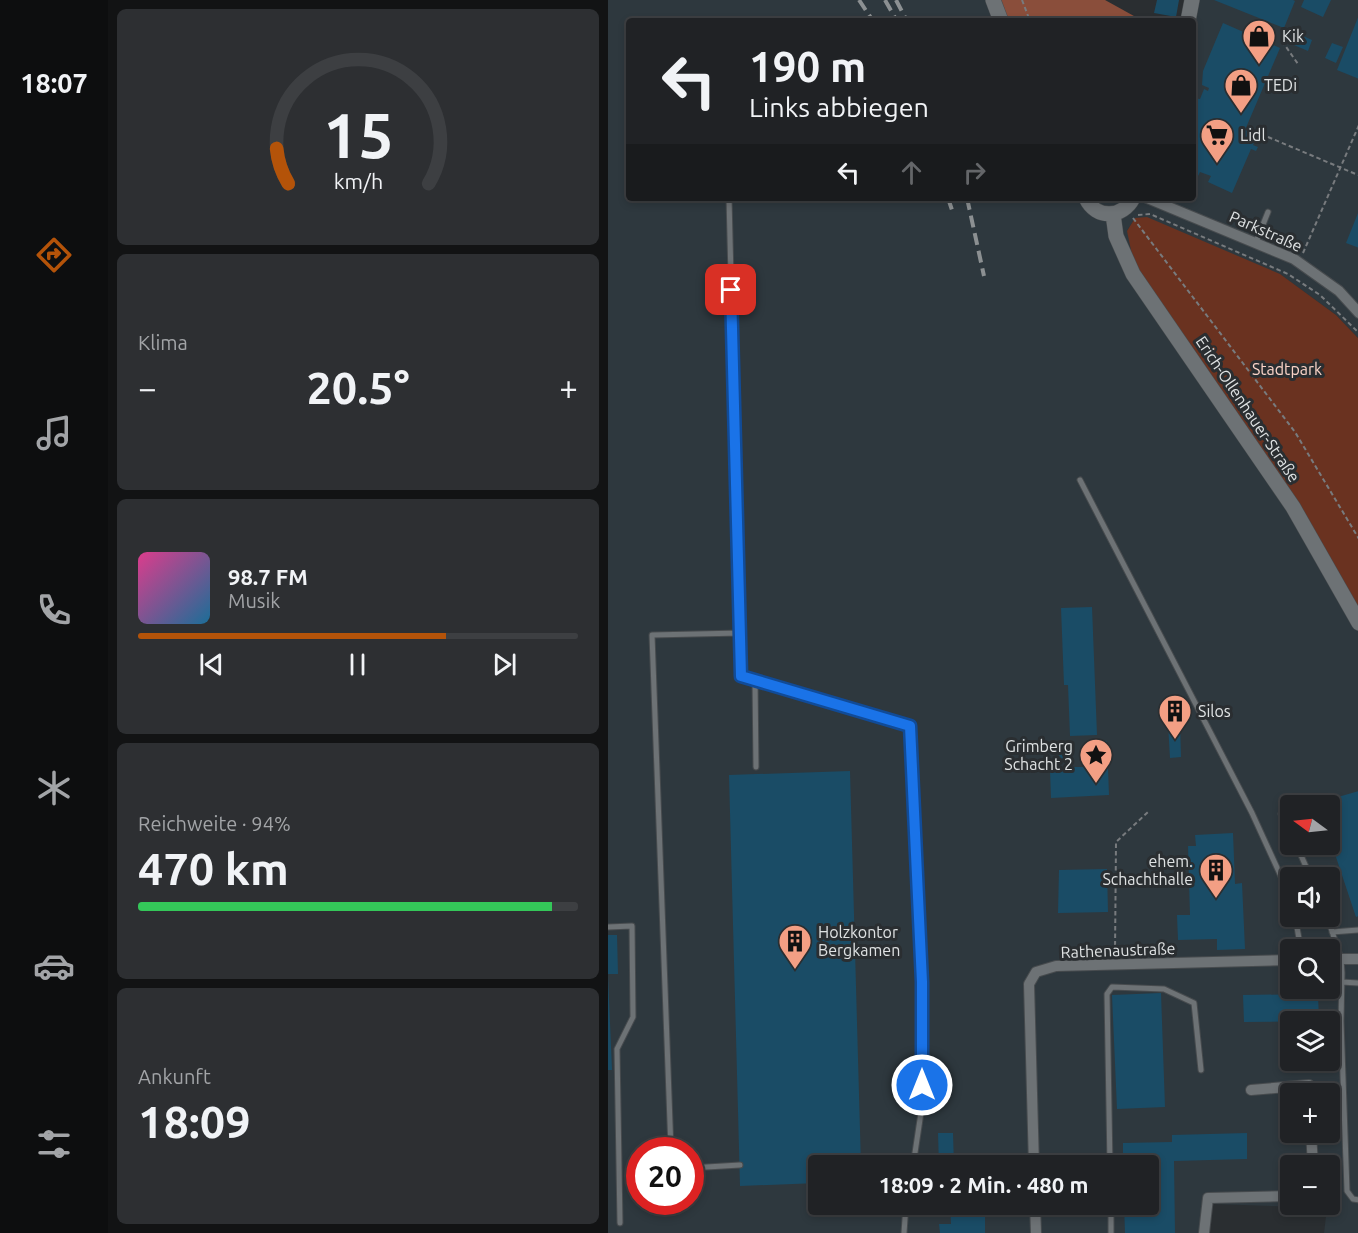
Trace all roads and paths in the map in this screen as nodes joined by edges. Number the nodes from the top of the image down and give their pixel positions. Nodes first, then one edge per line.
1 (993, 0) edge
2 (1022, 0) edge
3 (1192, 0) edge
4 (1000, 18) edge
5 (1029, 18) edge
6 (1189, 18) edge
7 (1282, 41) dead end
8 (1298, 64) dead end
9 (1358, 125) edge
10 (1268, 137) dead end
11 (1340, 167) junction
12 (1358, 175) edge
13 (729, 201) edge
14 (1088, 201) edge
15 (1131, 201) edge
16 (1155, 201) edge
17 (1268, 212) dead end
18 (1113, 214) junction
19 (1256, 242) junction
20 (1299, 254) dead end
21 (1358, 313) edge
22 (1358, 333) edge
23 (1080, 480) dead end
24 (1358, 539) edge
25 (1358, 623) edge
26 (740, 633) junction
27 (755, 680) junction
28 (756, 767) dead end
29 (1148, 812) dead end
30 (1280, 874) edge
31 (608, 927) edge
32 (1330, 927) edge
33 (1358, 930) edge
34 (1332, 932) junction
35 (1333, 939) edge
36 (1340, 959) edge
37 (1358, 959) edge
38 (1280, 960) edge
39 (1115, 965) junction
40 (1340, 975) edge
41 (1342, 982) junction
42 (1358, 983) edge
43 (1201, 1070) dead end
44 (1280, 1088) edge
45 (1251, 1090) dead end
46 (671, 1137) edge
47 (915, 1155) edge
48 (1034, 1155) edge
49 (1110, 1155) edge
50 (740, 1165) dead end
51 (704, 1167) edge
52 (1280, 1197) edge
53 (1358, 1200) edge
54 (905, 1215) edge
55 (1035, 1215) edge
56 (1110, 1215) edge
57 (620, 1223) dead end
58 (904, 1233) edge
59 (1036, 1233) edge
60 (1111, 1233) edge
61 (1204, 1233) edge

1 - 4 street
2 - 5 path
3 - 6 street
7 - 8 path
9 - 11 path
10 - 11 path
11 - 12 path
11 - 20 path
13 - 26 lane
14 - 18 street
15 - 18 street
16 - 19 street, Parkstraße
17 - 19 lane
18 - 25 street, Erich-Ollenhauer-Straße
19 - 21 street, Parkstraße
22 - 24 path
23 - 30 lane
26 - 27 lane
26 - 46 lane
27 - 28 lane
27 - 47 lane
29 - 39 path
31 - 57 lane
32 - 34 lane
33 - 34 lane
34 - 35 lane
36 - 37 street
38 - 39 street, Rathenaustraße
39 - 48 street, Rathenaustraße
40 - 41 lane
41 - 42 lane
41 - 53 lane
43 - 49 lane
44 - 45 street
50 - 51 lane
52 - 61 street
54 - 58 lane
55 - 59 street
56 - 60 lane

